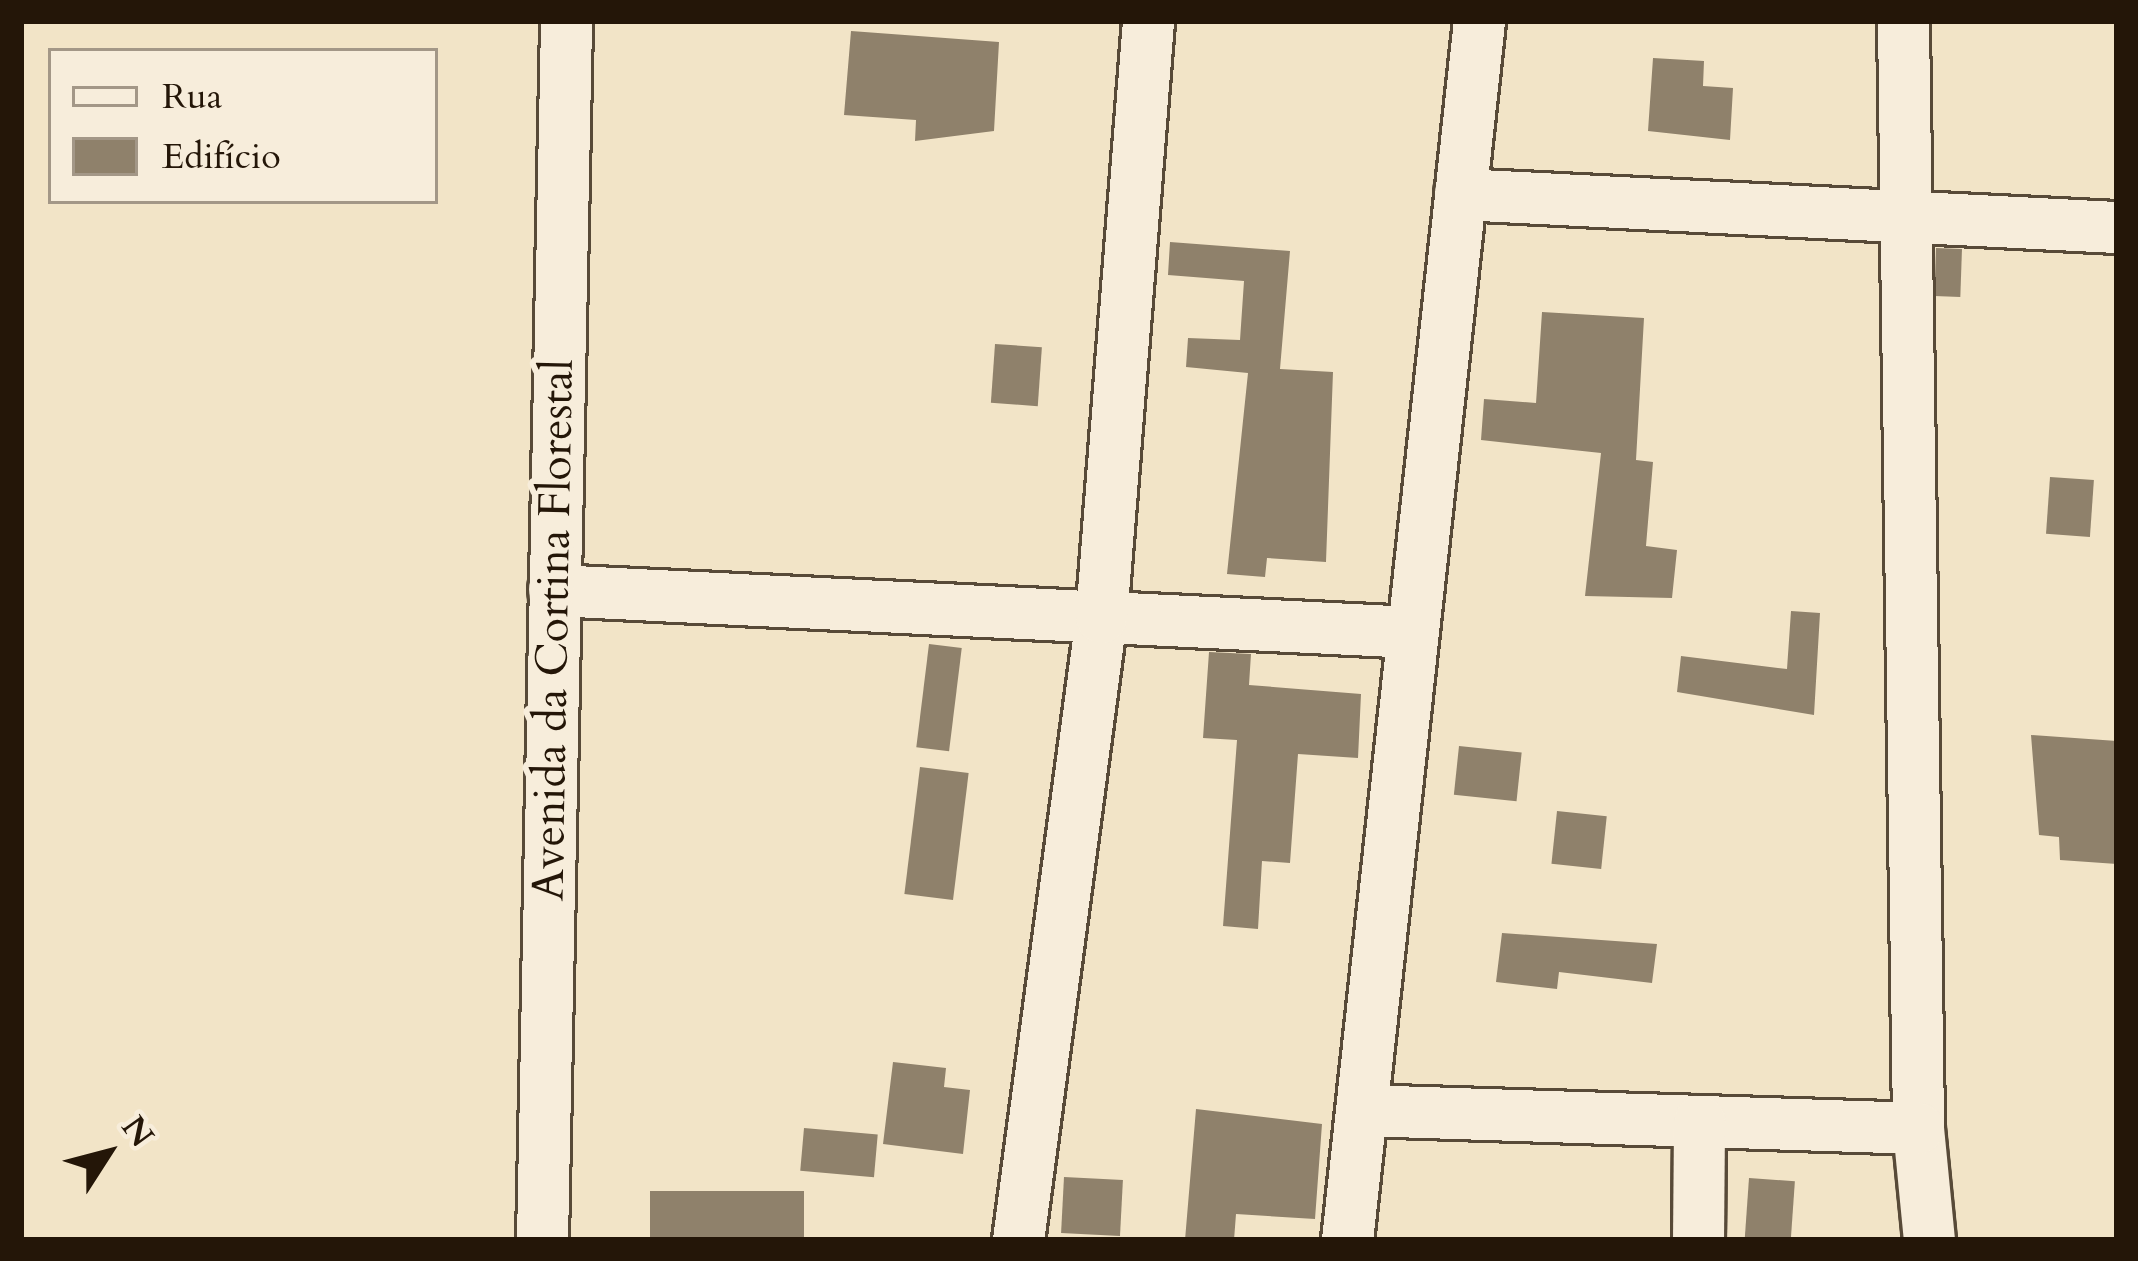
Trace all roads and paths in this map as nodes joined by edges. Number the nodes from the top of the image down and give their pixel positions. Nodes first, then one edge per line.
1 (566, 21) edge
2 (1148, 21) edge
3 (1479, 21) edge
4 (1903, 21) edge
5 (1460, 194) junction
6 (1901, 209) junction
7 (2117, 227) edge
8 (554, 590) junction
9 (1101, 617) junction
10 (1412, 632) junction
11 (1361, 1110) junction
12 (1699, 1121) junction
13 (1918, 1128) junction
14 (542, 1240) edge
15 (1018, 1240) edge
16 (1347, 1240) edge
17 (1697, 1240) edge
18 (1929, 1240) edge

1 - 8 street, Avenida da Cortina Florestal
2 - 9 street
3 - 5 street
4 - 6 street
5 - 6 street
5 - 10 street
6 - 7 street
6 - 13 street
8 - 9 street
8 - 14 street, Avenida da Cortina Florestal
9 - 10 street
9 - 15 street
10 - 11 street
11 - 12 street
11 - 16 street
12 - 13 street
12 - 17 street
13 - 18 street

